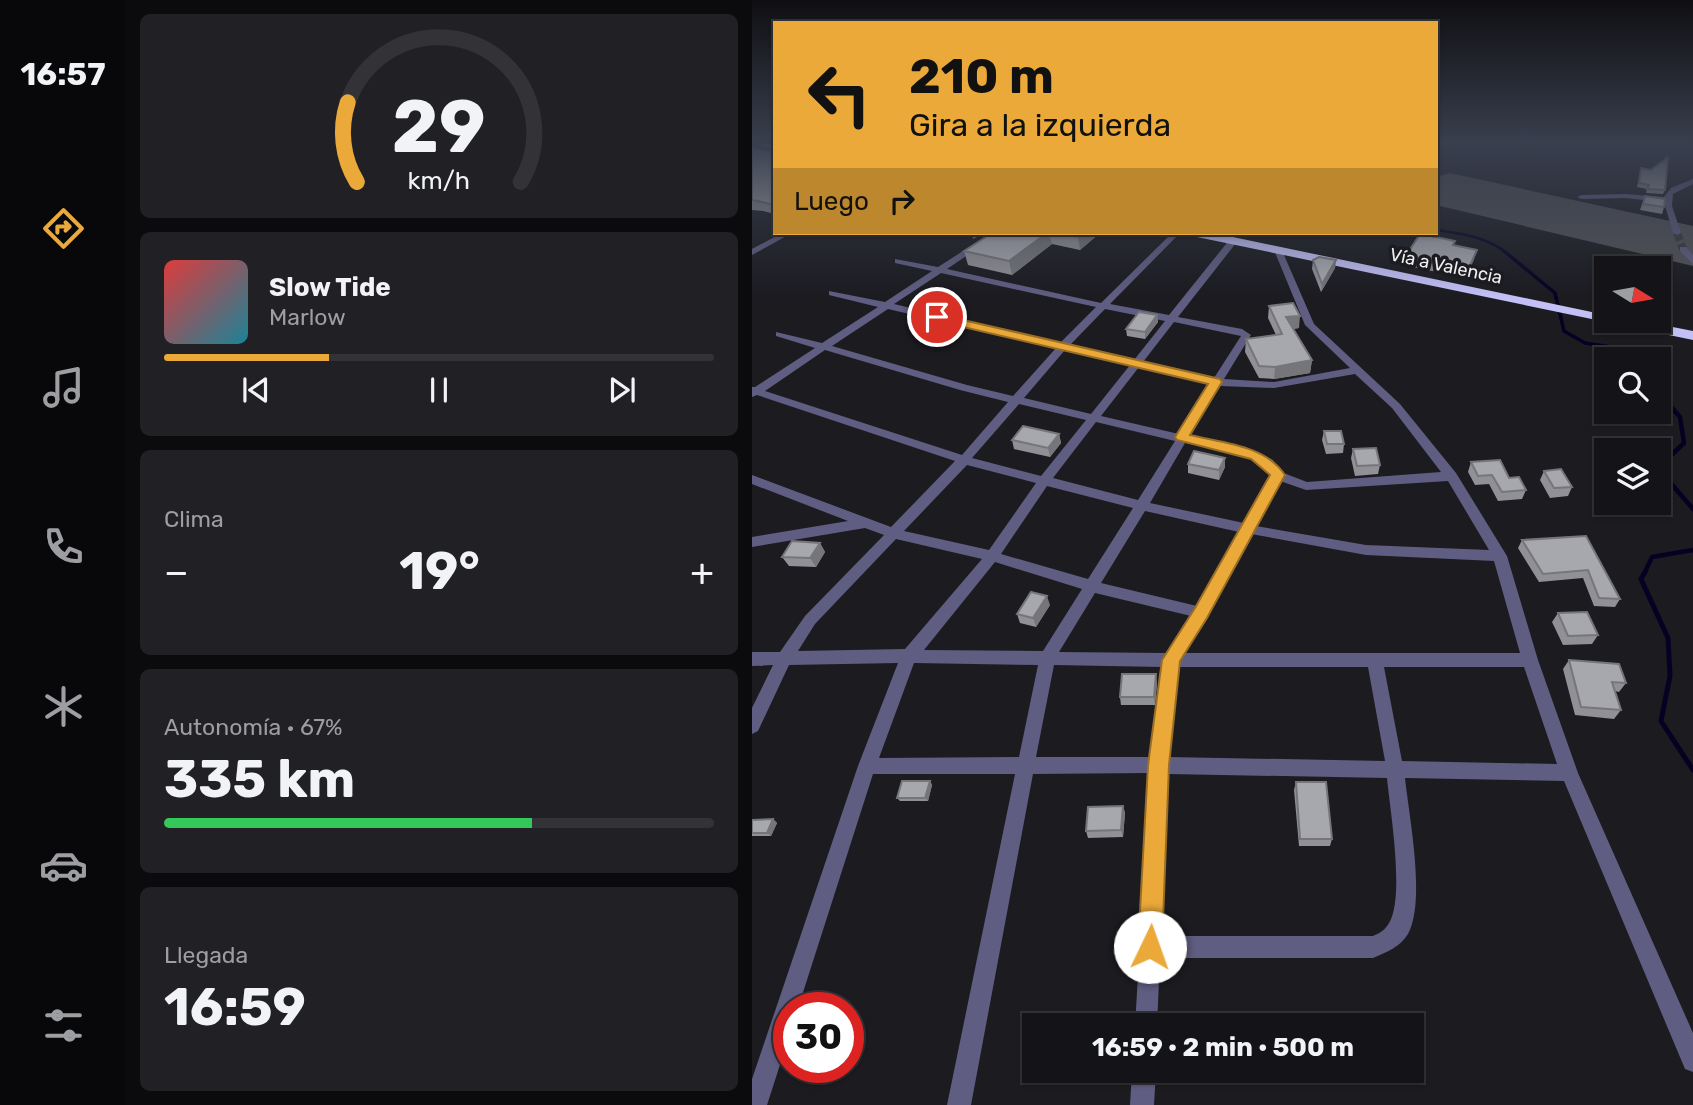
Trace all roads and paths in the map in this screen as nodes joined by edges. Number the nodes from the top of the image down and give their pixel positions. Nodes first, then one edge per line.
1 (1668, 196) edge
2 (1581, 197) dead end
3 (1667, 200) junction
4 (1677, 233) tunnel mouth
5 (784, 235) edge
6 (993, 235) edge
7 (1174, 235) edge
8 (1206, 235) edge
9 (1233, 241) junction
10 (1683, 249) tunnel mouth
11 (1278, 250) junction
12 (752, 251) edge
13 (898, 261) dead end
14 (1692, 261) edge
15 (940, 270) junction
16 (832, 293) dead end
17 (887, 305) junction
18 (1103, 306) junction
19 (1594, 316) edge
20 (1170, 319) junction
21 (1671, 332) edge
22 (780, 334) dead end
23 (1692, 337) edge
24 (824, 347) junction
25 (1063, 347) junction
26 (1135, 364) junction
27 (1358, 370) junction
28 (1216, 382) junction
29 (753, 392) edge
30 (1017, 400) junction
31 (1094, 416) junction
32 (1182, 437) junction
33 (964, 460) junction
34 (1278, 475) junction
35 (1452, 476) junction
36 (752, 479) edge
37 (1044, 481) junction
38 (1140, 505) junction
39 (867, 523) junction
40 (1248, 529) junction
41 (893, 533) junction
42 (752, 542) edge
43 (992, 556) junction
44 (1500, 556) junction
45 (1091, 586) junction
46 (1201, 613) junction
47 (909, 656) junction
48 (1047, 658) junction
49 (752, 659) edge
50 (784, 659) junction
51 (1171, 660) junction
52 (1375, 660) junction
53 (1530, 660) junction
54 (752, 726) edge
55 (1027, 764) junction
56 (1159, 765) junction
57 (867, 766) junction
58 (1395, 769) junction
59 (1569, 773) junction
60 (1150, 947) junction
61 (1147, 1013) edge
62 (1692, 1060) edge
63 (1143, 1083) edge
64 (755, 1105) edge
65 (959, 1105) edge
66 (1142, 1105) edge

1 - 3 street
2 - 3 street
3 - 4 street
5 - 12 street
6 - 15 street
7 - 18 street
8 - 9 highway, Vía a Valencia
9 - 11 highway, Vía a Valencia
9 - 20 street
10 - 14 street
11 - 19 highway, Vía a Valencia
11 - 27 street
13 - 15 street
15 - 17 street
15 - 18 street
16 - 17 street
17 - 24 street
17 - 25 street
18 - 20 street
18 - 25 street
20 - 26 street
20 - 28 street
21 - 23 highway
22 - 24 street
24 - 29 street
24 - 30 street
25 - 26 street
25 - 30 street
26 - 28 street
26 - 31 street
27 - 28 street
27 - 35 street
28 - 32 street
29 - 33 street
30 - 31 street
30 - 33 street
31 - 32 street
31 - 37 street
32 - 34 street
32 - 38 street
33 - 37 street
33 - 41 street
34 - 35 street
34 - 40 street
35 - 44 street
36 - 39 street
37 - 38 street
37 - 43 street
38 - 40 street
38 - 45 street
39 - 41 street
39 - 42 street
40 - 44 street
40 - 46 street
41 - 43 street
41 - 50 street
43 - 45 street
43 - 47 street
44 - 53 street
45 - 46 street
45 - 48 street
46 - 51 street
47 - 48 street
47 - 50 street
47 - 57 street
48 - 51 street
48 - 55 street
49 - 50 street
50 - 54 street
51 - 52 street
51 - 56 street
52 - 53 street
52 - 58 street
53 - 59 street
55 - 56 street
55 - 57 street
55 - 65 street
56 - 58 street
56 - 60 street
57 - 64 street
58 - 59 street
58 - 60 street
59 - 62 street
60 - 61 street
63 - 66 street

